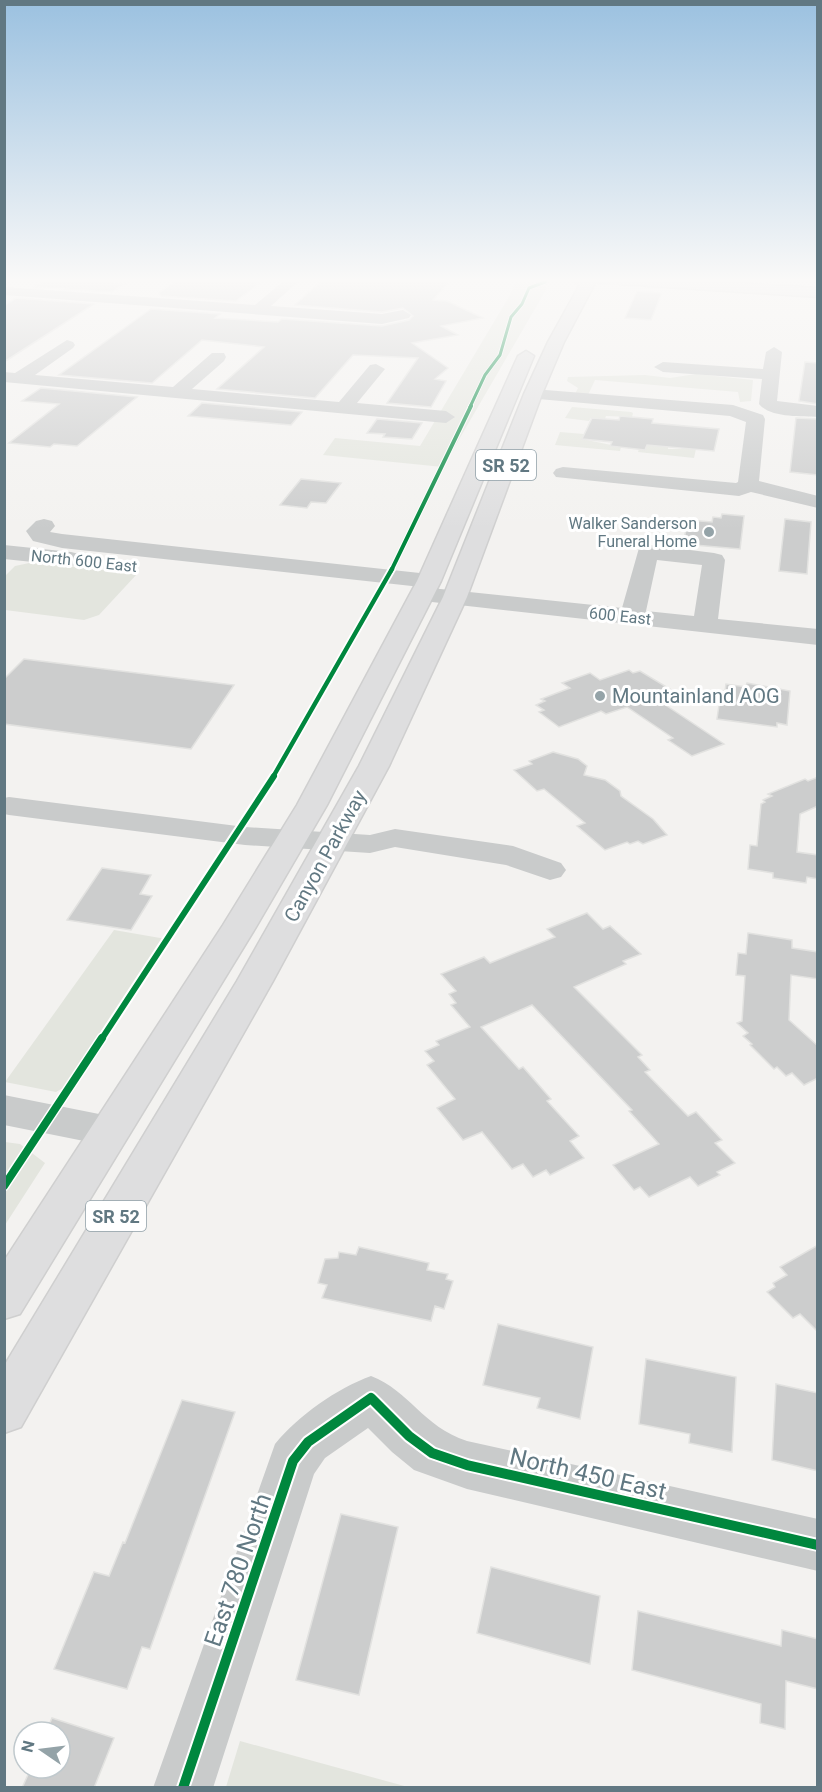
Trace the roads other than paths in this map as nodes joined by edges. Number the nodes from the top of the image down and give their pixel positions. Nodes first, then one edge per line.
1 (39, 362) edge
2 (213, 362) edge
3 (524, 362) edge
4 (547, 362) edge
5 (773, 362) edge
6 (663, 367) dead end
7 (376, 369) dead end
8 (772, 375) junction
9 (12, 378) edge
10 (178, 392) junction
11 (532, 394) junction
12 (345, 406) junction
13 (774, 406) junction
14 (733, 411) junction
15 (818, 412) edge
16 (446, 417) dead end
17 (563, 473) dead end
18 (748, 485) junction
19 (818, 502) edge
20 (44, 525) dead end
21 (7, 555) edge
22 (163, 570) dead end
23 (426, 588) junction
24 (455, 597) junction
25 (632, 617) junction
26 (705, 625) junction
27 (818, 637) edge
28 (9, 806) dead end
29 (292, 839) junction
30 (352, 842) junction
31 (4, 1110) edge
32 (110, 1131) junction
33 (4, 1300) edge
34 (371, 1398) joint
35 (4, 1411) edge
36 (818, 1545) edge
37 (183, 1788) edge

1 - 9 street
2 - 10 street
3 - 23 main road, Canyon Parkway / SR 52
4 - 11 main road, Canyon Parkway / SR 52
5 - 8 street
6 - 8 street
7 - 12 street
8 - 13 street
9 - 10 street
10 - 12 street
11 - 14 street
11 - 24 main road, Canyon Parkway / SR 52
12 - 16 street
13 - 14 street
13 - 15 street
14 - 18 street
17 - 18 street
18 - 19 street
20 - 23 street, 600 East
21 - 22 street, North 600 East
23 - 24 street, 600 East
23 - 29 main road, Canyon Parkway / SR 52
24 - 25 street, 600 East
24 - 30 main road, Canyon Parkway / SR 52
25 - 26 street, 600 East
25 - 26 street
26 - 27 street, 600 East
28 - 29 street
29 - 30 street
29 - 32 main road, Canyon Parkway / SR 52
30 - 35 main road, Canyon Parkway / SR 52
31 - 32 street
32 - 33 main road, Canyon Parkway / SR 52
34 - 36 street, North 450 East
34 - 37 street, East 780 North

